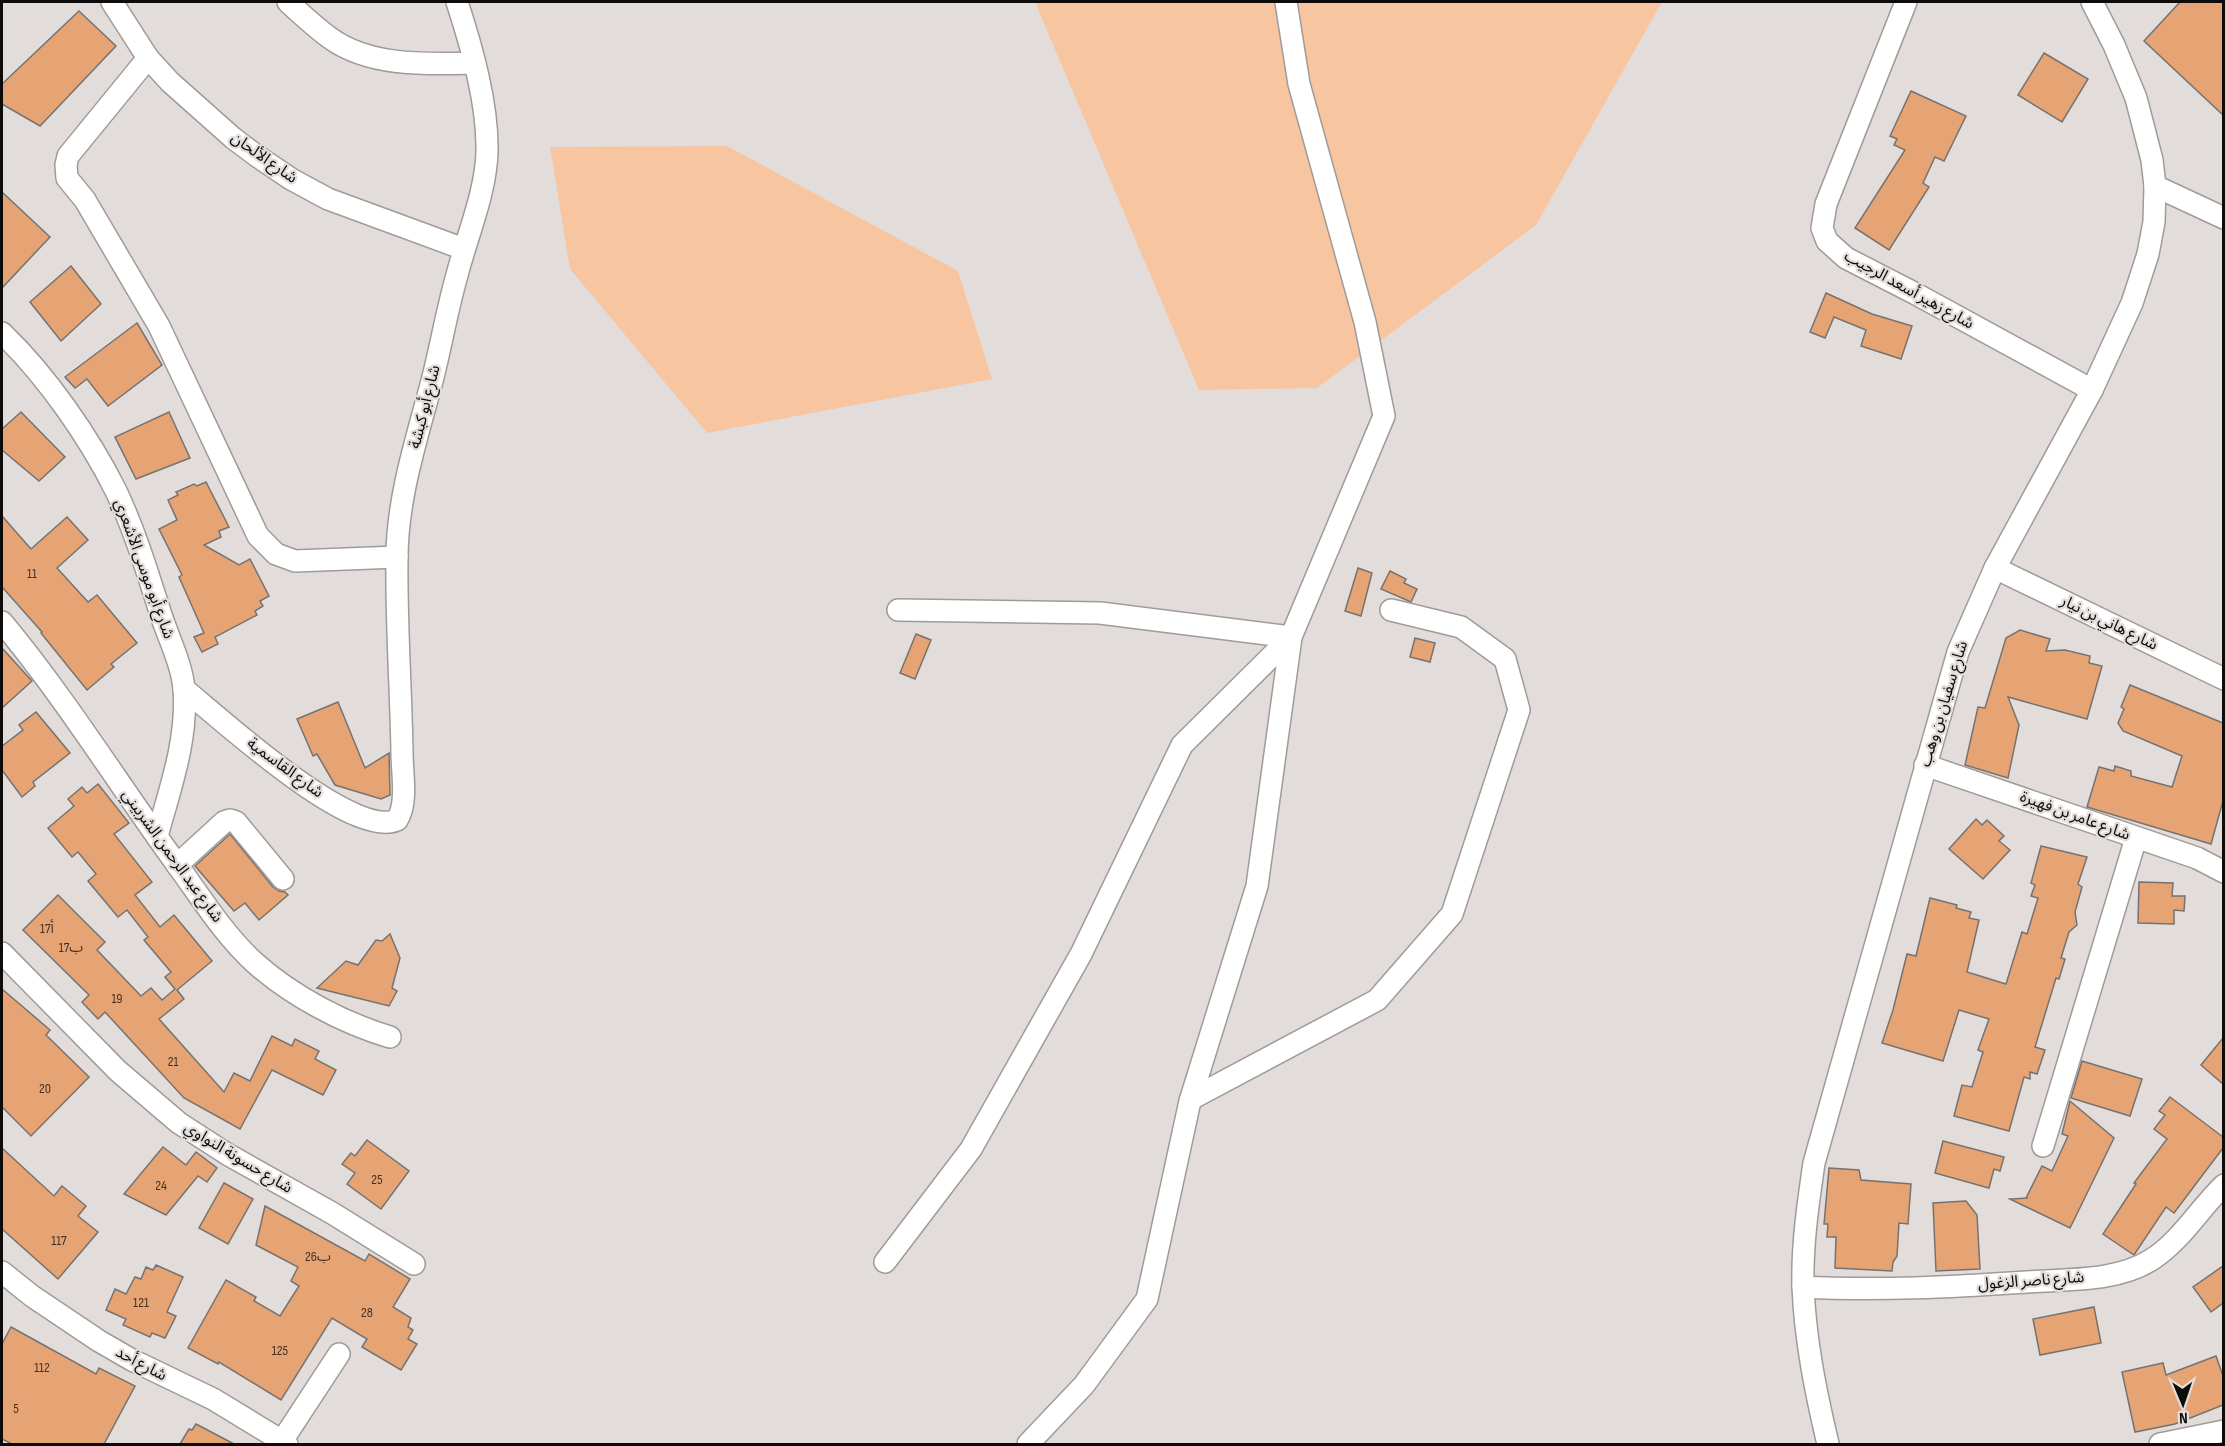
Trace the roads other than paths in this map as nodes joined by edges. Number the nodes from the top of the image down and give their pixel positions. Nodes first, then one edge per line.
1 (112, 2) edge
2 (288, 2) edge
3 (458, 2) edge
4 (1286, 2) edge
5 (1906, 2) edge
6 (2092, 2) edge
7 (148, 58) junction
8 (474, 63) junction
9 (2155, 186) junction
10 (2223, 218) edge
11 (464, 249) junction
12 (2, 333) edge
13 (2092, 390) junction
14 (397, 557) junction
15 (1995, 568) junction
16 (898, 610) dead end
17 (1391, 610) dead end
18 (2, 622) edge
19 (1291, 637) junction
20 (2223, 679) edge
21 (184, 688) junction
22 (1925, 765) junction
23 (397, 820) joint
24 (156, 836) junction
25 (2136, 838) junction
26 (177, 864) junction
27 (2223, 872) edge
28 (283, 879) dead end
29 (2, 953) edge
30 (390, 1037) dead end
31 (1191, 1100) junction
32 (2043, 1146) dead end
33 (2223, 1185) edge
34 (885, 1262) dead end
35 (414, 1264) dead end
36 (2, 1272) edge
37 (1803, 1287) junction
38 (339, 1354) dead end
39 (2223, 1431) edge
40 (283, 1443) edge
41 (1028, 1444) edge
42 (1828, 1444) edge
43 (2160, 1444) edge

1 - 7 street, شارع الألحان
2 - 8 street
3 - 8 street, شارع أبو كبشة
4 - 19 street
5 - 13 street, شارع زهير أسعد الرجيب
6 - 9 street, شارع سفيان بن وهب
7 - 11 street, شارع الألحان
7 - 14 street
8 - 11 street, شارع أبو كبشة
9 - 10 street
9 - 13 street, شارع سفيان بن وهب
11 - 14 street, شارع أبو كبشة
12 - 21 street, شارع أبو موسى الأشعري
13 - 15 street, شارع سفيان بن وهب
14 - 23 street, شارع أبو كبشة
15 - 20 street, شارع هاني بن نيار
15 - 22 street, شارع سفيان بن وهب
16 - 19 street
17 - 31 street
18 - 24 street, شارع عبد الرحمن الشربيني
19 - 31 street
19 - 34 street
21 - 23 street, شارع القاسمية
21 - 24 street, شارع أبو موسى الأشعري
22 - 25 street, شارع عامر بن فهيرة
22 - 37 street, شارع سفيان بن وهب
24 - 26 street, شارع عبد الرحمن الشربيني
25 - 27 street, شارع عامر بن فهيرة
25 - 32 street
26 - 28 street
26 - 30 street, شارع عبد الرحمن الشربيني
29 - 35 street, شارع حسونة النواوي
31 - 41 street
33 - 37 street, شارع ناصر الزغول
36 - 40 street, شارع أحد
37 - 42 street, شارع سفيان بن وهب
38 - 40 street
39 - 43 street

